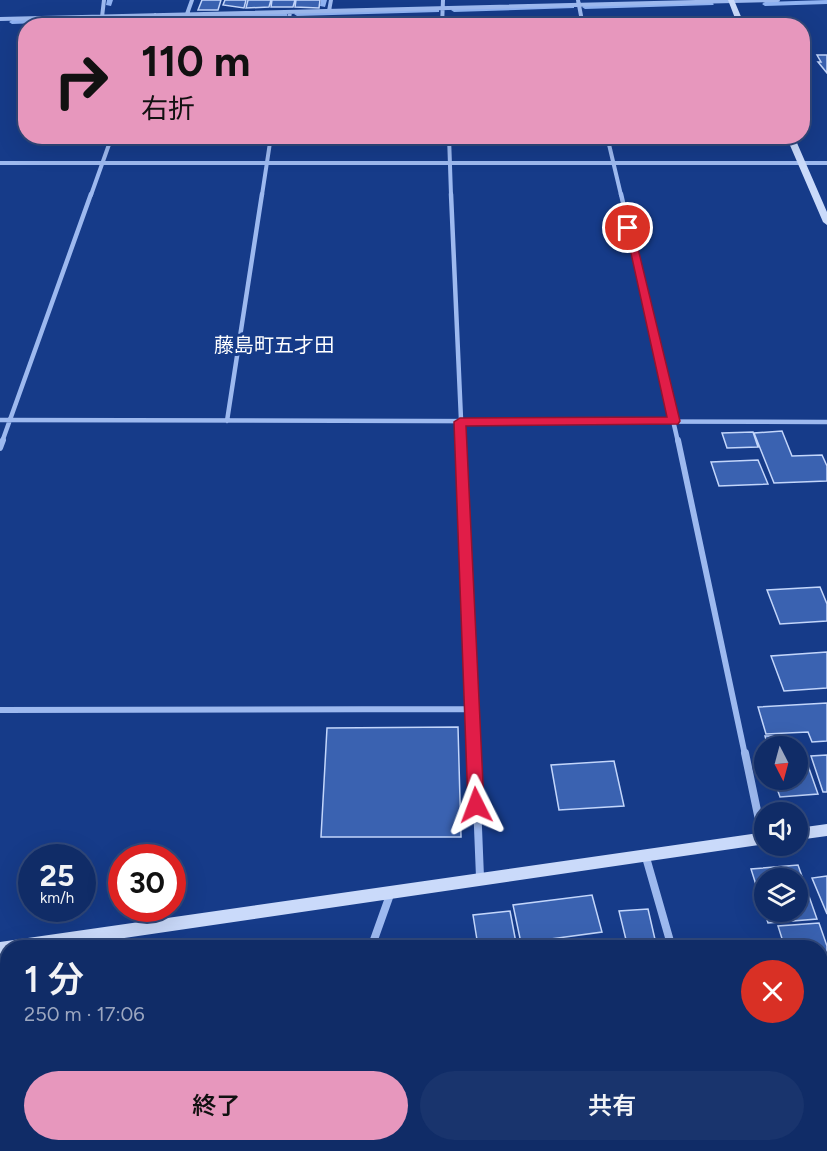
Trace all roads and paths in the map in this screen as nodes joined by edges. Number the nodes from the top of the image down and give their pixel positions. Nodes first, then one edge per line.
1 (104, 0) edge
2 (192, 0) edge
3 (331, 0) edge
4 (443, 0) edge
5 (778, 0) edge
6 (731, 1) edge
7 (578, 2) edge
8 (443, 8) junction
9 (329, 11) junction
10 (290, 12) junction
11 (187, 14) junction
12 (155, 15) junction
13 (102, 16) junction
14 (51, 18) edge
15 (154, 18) edge
16 (289, 18) edge
17 (442, 18) edge
18 (581, 18) edge
19 (738, 18) edge
20 (18, 19) edge
21 (0, 20) edge
22 (109, 144) edge
23 (270, 144) edge
24 (449, 144) edge
25 (609, 144) edge
26 (794, 144) edge
27 (0, 163) edge
28 (267, 163) junction
29 (450, 163) junction
30 (613, 163) junction
31 (802, 163) junction
32 (827, 163) edge
33 (102, 164) junction
34 (827, 222) edge
35 (0, 420) edge
36 (10, 420) junction
37 (227, 421) junction
38 (674, 421) junction
39 (460, 422) junction
40 (827, 422) edge
41 (0, 448) edge
42 (472, 709) junction
43 (0, 710) edge
44 (756, 802) edge
45 (827, 830) edge
46 (808, 833) edge
47 (754, 839) edge
48 (645, 854) junction
49 (480, 877) junction
50 (391, 892) junction
51 (62, 940) edge
52 (374, 940) edge
53 (670, 940) edge

1 - 13 street
2 - 11 street
3 - 9 street
4 - 8 street
5 - 6 street
6 - 7 street
6 - 19 street
7 - 8 street
7 - 18 street
8 - 9 street
8 - 17 street
9 - 10 street
10 - 11 street
10 - 16 street
11 - 12 street
12 - 13 street
12 - 15 street
13 - 14 street
20 - 21 street
22 - 33 street
23 - 28 street
24 - 29 street
25 - 30 street
26 - 31 street
27 - 33 street
28 - 29 street
28 - 33 street
28 - 37 street
29 - 30 street
29 - 39 street
30 - 31 street
30 - 38 street
31 - 32 street
31 - 34 street
33 - 36 street
35 - 36 street
36 - 37 street
36 - 41 street
37 - 39 street
38 - 39 street
38 - 40 street
38 - 44 street
39 - 42 street
42 - 43 street
42 - 49 street
45 - 46 street
47 - 48 street
48 - 49 street
48 - 53 street
49 - 50 street
50 - 51 street
50 - 52 street

